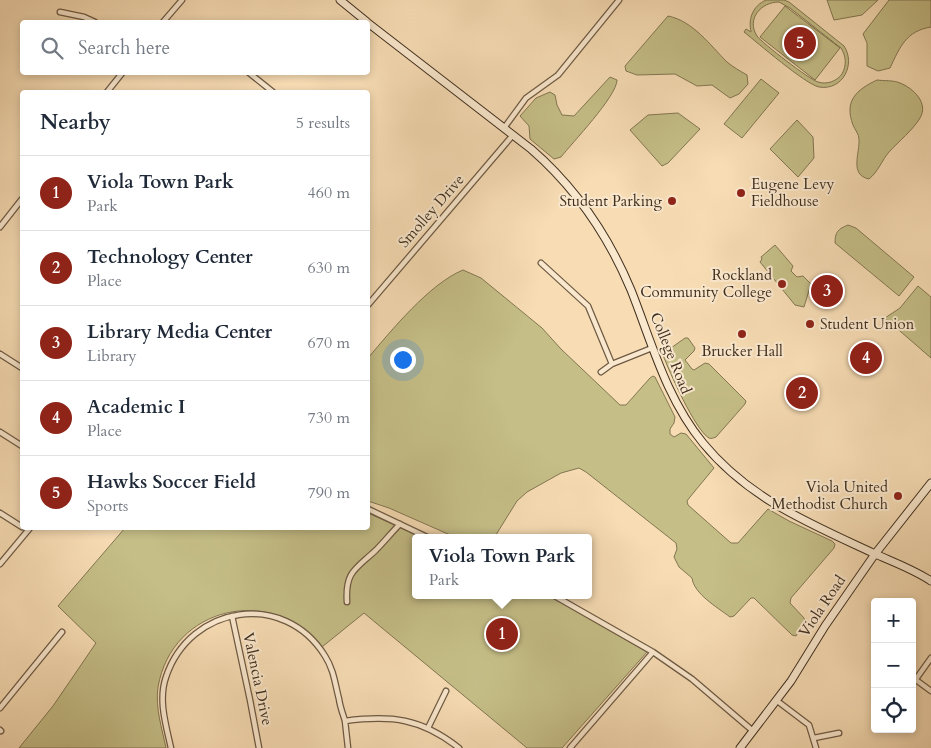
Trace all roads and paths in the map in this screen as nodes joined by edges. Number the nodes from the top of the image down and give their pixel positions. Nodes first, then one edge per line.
1 (182, 0) edge
2 (340, 0) edge
3 (619, 0) edge
4 (60, 12) dead end
5 (91, 20) edge
6 (165, 20) edge
7 (363, 20) edge
8 (370, 25) edge
9 (121, 75) edge
10 (252, 75) edge
11 (109, 90) edge
12 (271, 90) edge
13 (504, 128) junction
14 (513, 135) junction
15 (20, 202) edge
16 (0, 227) edge
17 (541, 263) dead end
18 (370, 302) edge
19 (652, 348) junction
20 (0, 354) edge
21 (612, 364) junction
22 (20, 367) edge
23 (601, 372) dead end
24 (0, 432) edge
25 (20, 445) edge
26 (931, 483) edge
27 (370, 510) edge
28 (0, 513) edge
29 (400, 524) junction
30 (20, 525) edge
31 (25, 530) edge
32 (421, 534) edge
33 (875, 554) junction
34 (0, 564) edge
35 (931, 581) edge
36 (560, 599) edge
37 (347, 602) dead end
38 (232, 616) junction
39 (62, 632) dead end
40 (653, 652) junction
41 (931, 658) edge
42 (916, 676) edge
43 (916, 680) edge
44 (931, 691) edge
45 (446, 692) dead end
46 (776, 700) junction
47 (0, 708) edge
48 (345, 721) junction
49 (428, 728) junction
50 (753, 731) junction
51 (839, 733) dead end
52 (814, 738) junction
53 (171, 748) edge
54 (259, 748) edge
55 (348, 748) edge
56 (459, 748) edge
57 (570, 748) edge
58 (740, 748) edge
59 (816, 748) edge

1 - 6 street
2 - 7 street, College Road
3 - 13 street
4 - 5 street
8 - 13 street, College Road
9 - 11 street
10 - 12 street
13 - 14 street, College Road
14 - 18 street, Smolley Drive
14 - 19 street, College Road
15 - 16 street
17 - 21 street
19 - 21 street
19 - 33 street, College Road
20 - 22 street
21 - 23 street
24 - 25 street
26 - 33 street, Viola Road
27 - 29 street
28 - 30 street
29 - 32 street
29 - 37 street
31 - 34 street
33 - 35 street, College Road
33 - 46 street, Viola Road
36 - 40 street
38 - 48 street
38 - 53 street
38 - 54 street, Valencia Drive
39 - 47 street
40 - 50 street
40 - 57 street
41 - 42 street
43 - 44 street
45 - 49 street
46 - 50 street, Viola Road
46 - 52 street
48 - 49 street
48 - 55 street
49 - 56 street
50 - 58 street, Viola Road
51 - 52 street
52 - 59 street

